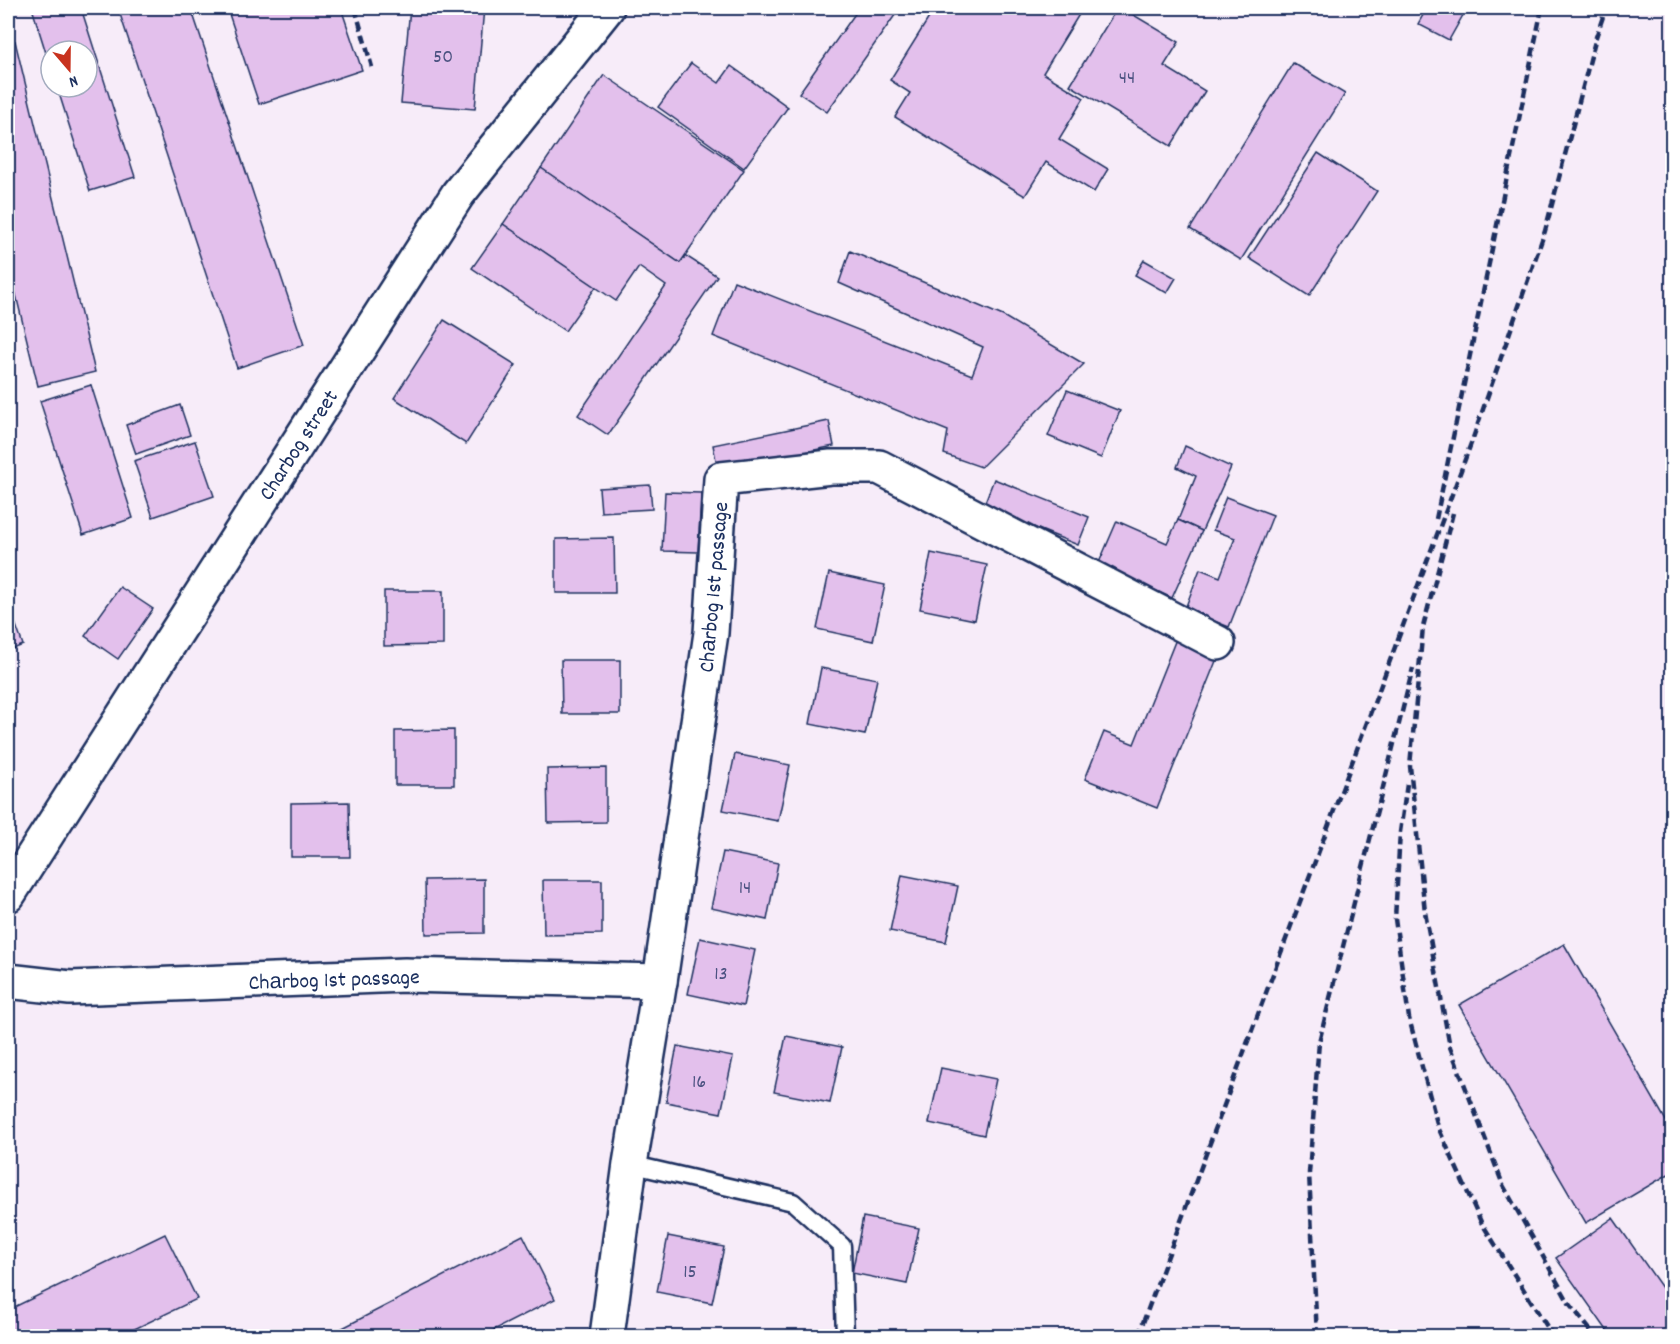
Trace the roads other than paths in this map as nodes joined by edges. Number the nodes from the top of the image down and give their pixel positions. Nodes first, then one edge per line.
1 (606, 8) edge
2 (1218, 643) dead end
3 (8, 895) edge
4 (8, 981) edge
5 (660, 981) junction
6 (630, 1164) junction
7 (607, 1336) edge
8 (845, 1336) edge

1 - 3 street, Charbog street
2 - 5 street, Chаrbog 1st passage
4 - 5 street, Chаrbog 1st passage
5 - 6 street, Chаrbog 1st passage
6 - 7 street, Chаrbog 1st passage
6 - 8 lane

